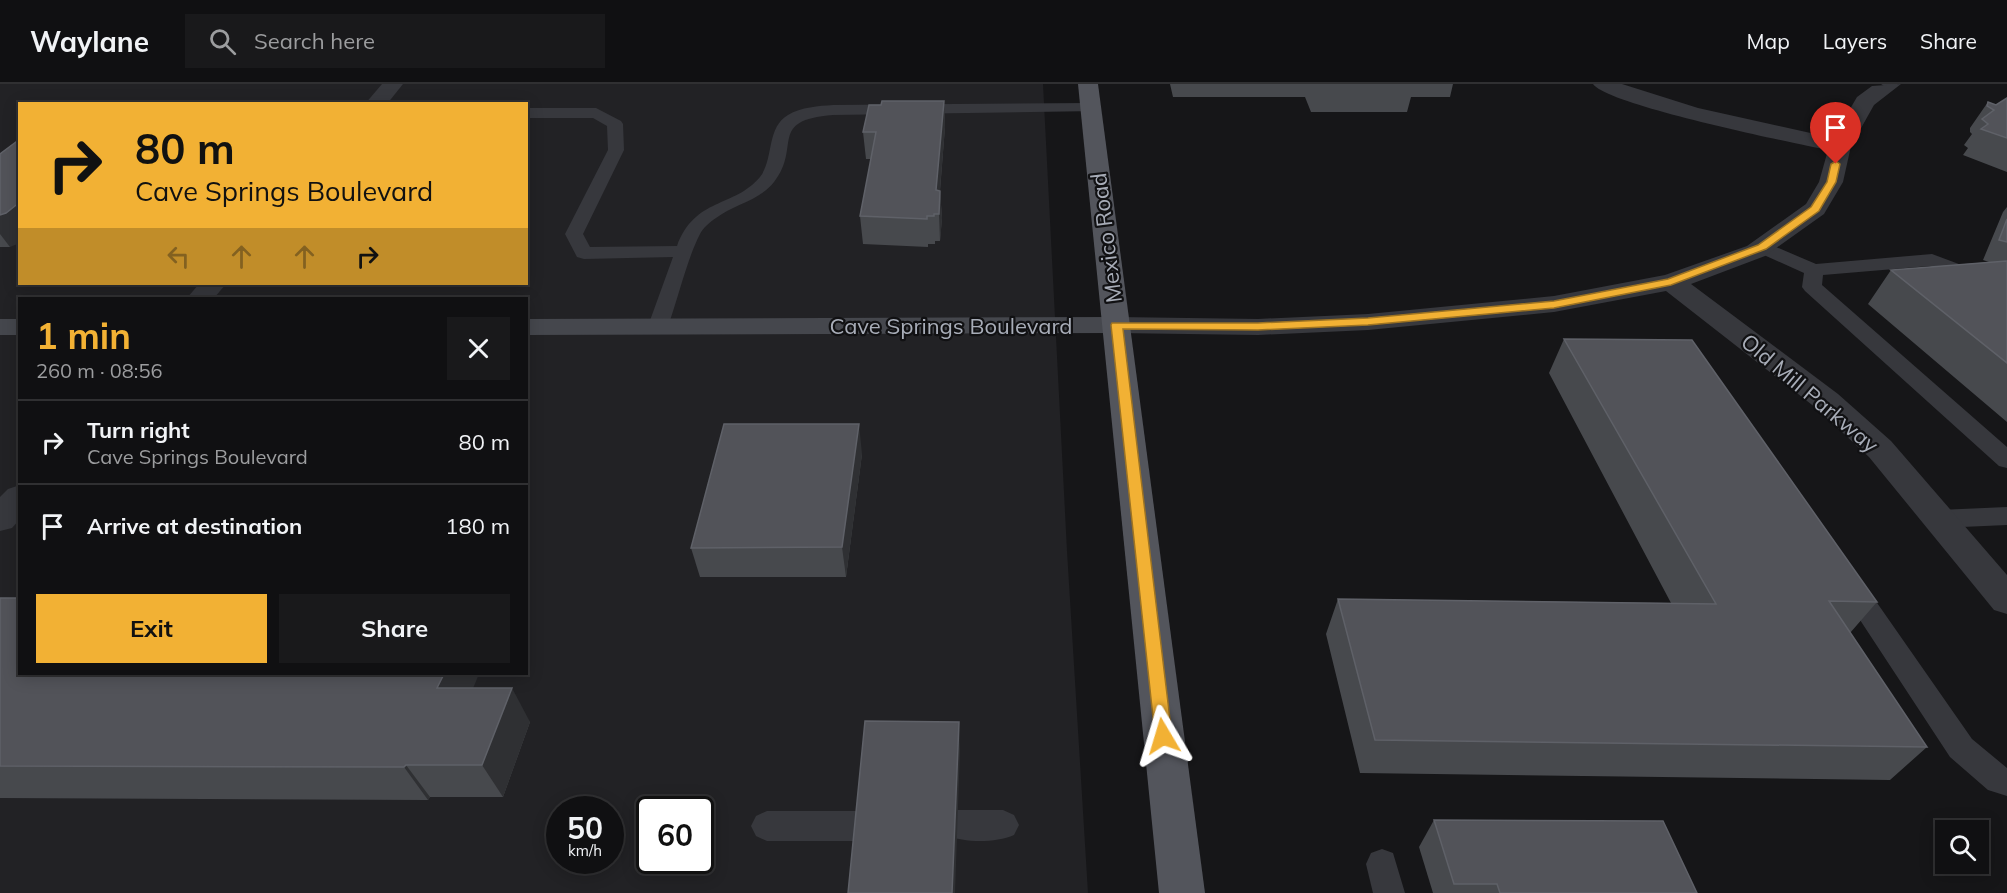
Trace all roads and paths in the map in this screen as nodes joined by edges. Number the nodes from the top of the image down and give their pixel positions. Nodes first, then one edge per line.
1 (393, 84) edge
2 (1603, 84) edge
3 (1890, 84) edge
4 (1089, 96) edge
5 (377, 102) edge
6 (528, 113) edge
7 (1840, 146) junction
8 (1762, 247) junction
9 (685, 250) junction
10 (1814, 270) junction
11 (1671, 282) junction
12 (212, 285) edge
13 (2007, 289) edge
14 (201, 297) edge
15 (1117, 325) junction
16 (657, 326) junction
17 (0, 327) edge
18 (18, 327) edge
19 (528, 327) edge
20 (2007, 460) edge
21 (18, 499) edge
22 (2007, 516) edge
23 (0, 519) edge
24 (1939, 519) junction
25 (1835, 561) edge
26 (2007, 600) edge
27 (2007, 782) edge
28 (957, 825) edge
29 (1003, 825) dead end
30 (767, 826) dead end
31 (863, 826) edge
32 (1182, 893) edge

1 - 5 street
2 - 7 street
3 - 7 street, Cave Springs Boulevard
4 - 9 lane
4 - 15 main road, Mexico Road
6 - 9 lane
7 - 8 street, Cave Springs Boulevard
8 - 10 lane
8 - 11 street, Cave Springs Boulevard
9 - 16 lane
10 - 13 lane
10 - 20 lane
11 - 15 street, Cave Springs Boulevard
11 - 24 street, Old Mill Parkway
12 - 14 street
15 - 16 street, Cave Springs Boulevard
15 - 32 main road, Mexico Road
16 - 19 street, Cave Springs Boulevard
17 - 18 street
21 - 23 street
22 - 24 lane
24 - 26 street, Old Mill Parkway
25 - 27 lane
28 - 29 lane
30 - 31 lane

